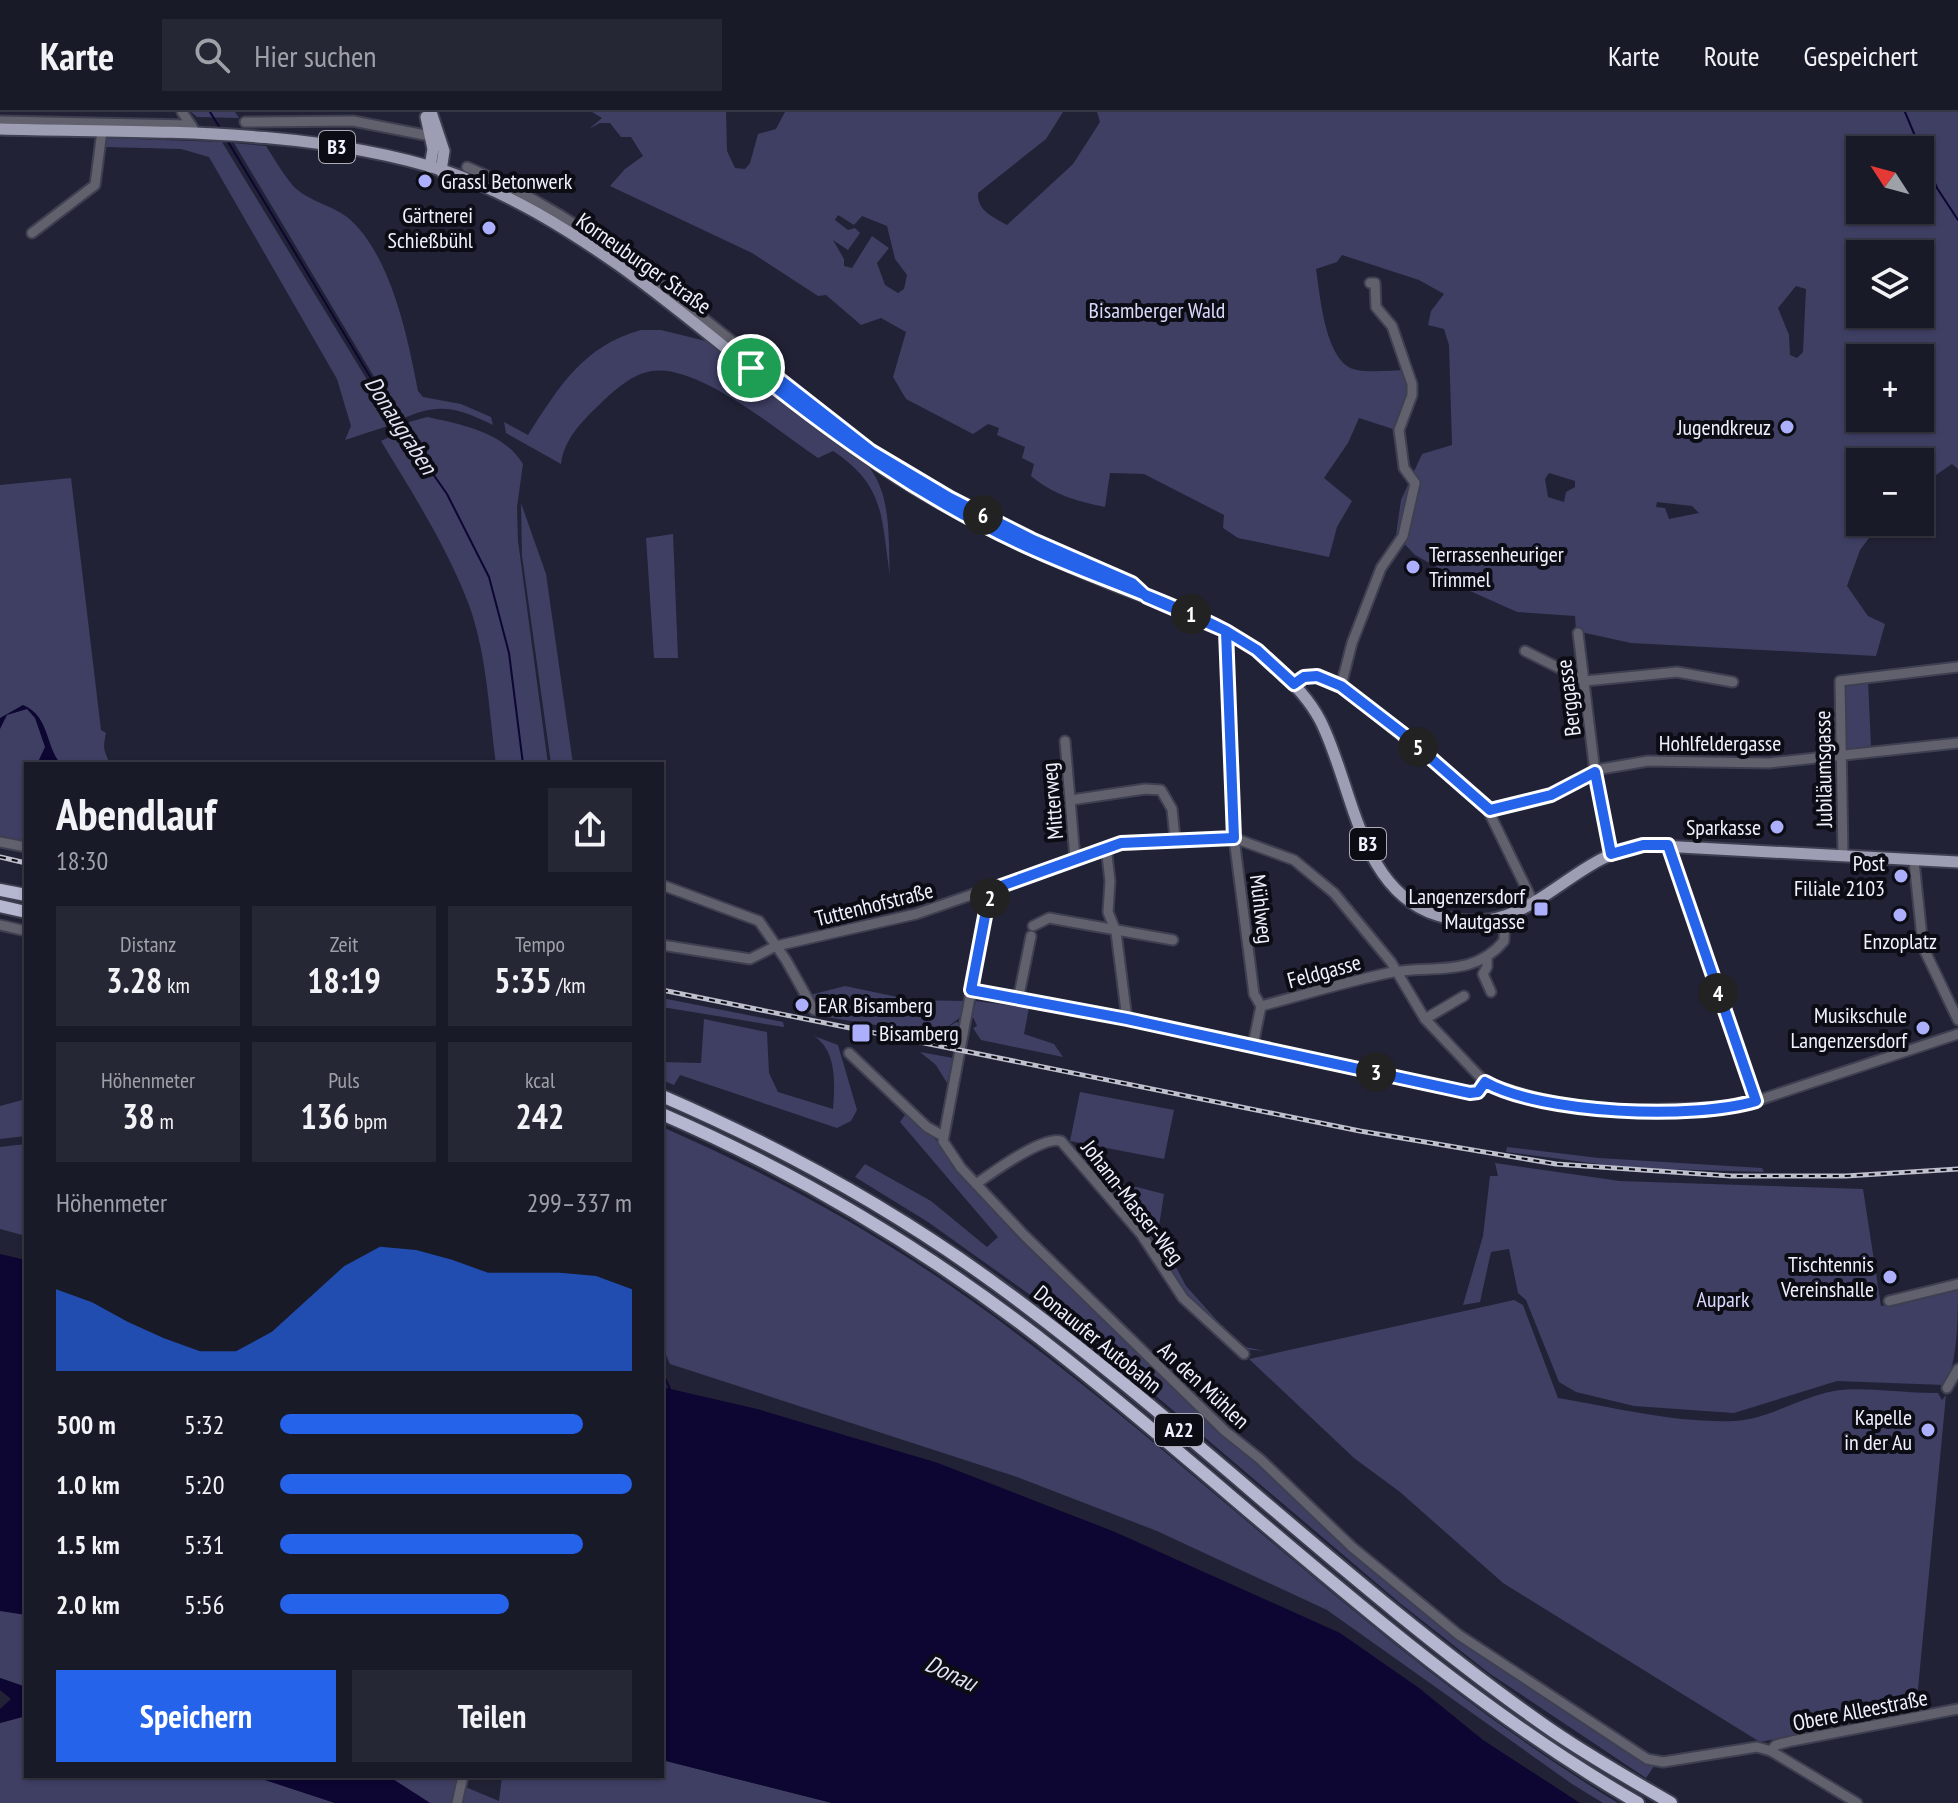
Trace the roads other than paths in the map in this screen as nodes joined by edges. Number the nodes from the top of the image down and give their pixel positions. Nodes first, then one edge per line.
1 (182, 112) edge
2 (428, 112) edge
3 (319, 116) edge
4 (0, 121) edge
5 (245, 122) dead end
6 (0, 129) edge
7 (102, 131) junction
8 (196, 132) junction
9 (430, 136) junction
10 (467, 167) dead end
11 (436, 169) junction
12 (515, 188) junction
13 (507, 198) junction
14 (32, 233) dead end
15 (1370, 283) dead end
16 (753, 364) junction
17 (1226, 631) junction
18 (1578, 633) dead end
19 (1525, 651) dead end
20 (1958, 667) edge
21 (1585, 681) junction
22 (1733, 682) dead end
23 (1341, 686) junction
24 (1298, 689) junction
25 (1065, 741) dead end
26 (1958, 743) edge
27 (1840, 757) junction
28 (1595, 772) junction
29 (1071, 800) junction
30 (1490, 810) junction
31 (1175, 838) junction
32 (1234, 838) junction
33 (0, 842) edge
34 (1668, 845) junction
35 (24, 847) edge
36 (1106, 847) junction
37 (1611, 854) junction
38 (1843, 856) junction
39 (1075, 858) junction
40 (1914, 861) junction
41 (1958, 862) edge
42 (664, 886) edge
43 (0, 890) edge
44 (990, 890) junction
45 (24, 895) edge
46 (1534, 904) junction
47 (0, 906) edge
48 (24, 912) edge
49 (1505, 916) junction
50 (0, 925) edge
51 (24, 931) edge
52 (1116, 932) junction
53 (1173, 940) dead end
54 (664, 945) edge
55 (776, 946) junction
56 (1487, 956) junction
57 (1397, 971) junction
58 (971, 990) junction
59 (1491, 992) dead end
60 (1464, 996) dead end
61 (1018, 1000) junction
62 (1261, 1006) junction
63 (814, 1010) dead end
64 (1127, 1019) junction
65 (1425, 1019) junction
66 (1958, 1020) edge
67 (1958, 1034) edge
68 (1253, 1045) junction
69 (849, 1053) dead end
70 (1485, 1082) junction
71 (664, 1097) edge
72 (1756, 1101) junction
73 (664, 1115) edge
74 (943, 1136) junction
75 (976, 1184) junction
76 (1958, 1284) edge
77 (1889, 1301) dead end
78 (1244, 1354) dead end
79 (1958, 1369) edge
80 (1947, 1388) dead end
81 (1958, 1709) edge
82 (1771, 1751) junction
83 (463, 1778) edge
84 (457, 1803) edge
85 (1638, 1803) edge
86 (1671, 1803) edge
87 (1857, 1803) edge

1 - 8 street
2 - 9 main road
2 - 11 main road
3 - 5 street
3 - 9 street
4 - 8 street
6 - 7 main road, Korneuburger Straße / B3
7 - 8 main road, Korneuburger Straße / B3
7 - 14 street
8 - 11 main road, Korneuburger Straße / B3
9 - 11 main road
10 - 12 street
11 - 13 main road, Korneuburger Straße / B3
12 - 13 street
12 - 16 street
13 - 16 main road, Korneuburger Straße / B3
15 - 23 street
16 - 17 main road, Korneuburger Straße / B3
17 - 24 main road, Korneuburger Straße / B3
17 - 32 street, Mühlweg
18 - 21 street, Berggasse
19 - 21 street
20 - 27 street, Jubiläumsgasse
21 - 22 street
21 - 28 street, Berggasse
23 - 24 street
23 - 30 street
24 - 49 main road, Korneuburger Straße / B3
25 - 29 street, Mitterweg
26 - 27 street, Hohlfeldergasse
27 - 28 street, Hohlfeldergasse
27 - 38 street, Jubiläumsgasse
28 - 30 street, Hohlfeldergasse
28 - 37 street, Berggasse
29 - 31 street
29 - 39 street, Mitterweg
30 - 46 street
31 - 32 street, Tuttenhofstraße
31 - 36 street, Tuttenhofstraße
32 - 57 street, Tuttenhofstraße
32 - 62 street, Mühlweg
33 - 35 street
34 - 37 main road, Korneuburger Straße / B3
34 - 38 main road, Korneuburger Straße / B3
34 - 72 street
36 - 39 street, Tuttenhofstraße
36 - 52 street
37 - 46 main road, Korneuburger Straße / B3
38 - 40 main road, Korneuburger Straße / B3
39 - 44 street, Tuttenhofstraße
40 - 41 main road, B3
40 - 66 street
42 - 55 street
43 - 45 highway
44 - 55 street, Tuttenhofstraße
44 - 58 street
46 - 49 main road, Korneuburger Straße / B3
47 - 48 highway
49 - 56 street
50 - 51 street
52 - 53 street
52 - 61 street
52 - 64 street
54 - 55 street, Tuttenhofstraße
55 - 63 street
56 - 57 street, Feldgasse
56 - 59 street
57 - 62 street, Feldgasse
57 - 65 street, Tuttenhofstraße
58 - 61 street
58 - 74 street
60 - 65 street
61 - 64 street
62 - 68 street, Mühlweg
64 - 68 street
65 - 70 street, Tuttenhofstraße
67 - 72 street
68 - 70 street
69 - 74 street
70 - 72 street
71 - 86 highway, Donauufer Autobahn / A22
73 - 85 highway, Donauufer Autobahn / A22
74 - 75 street, An den Mühlen
75 - 78 street, Johann-Masser-Weg
75 - 82 street, An den Mühlen
76 - 77 street
79 - 80 street
81 - 82 street, Obere Alleestraße
82 - 87 street
83 - 84 street

